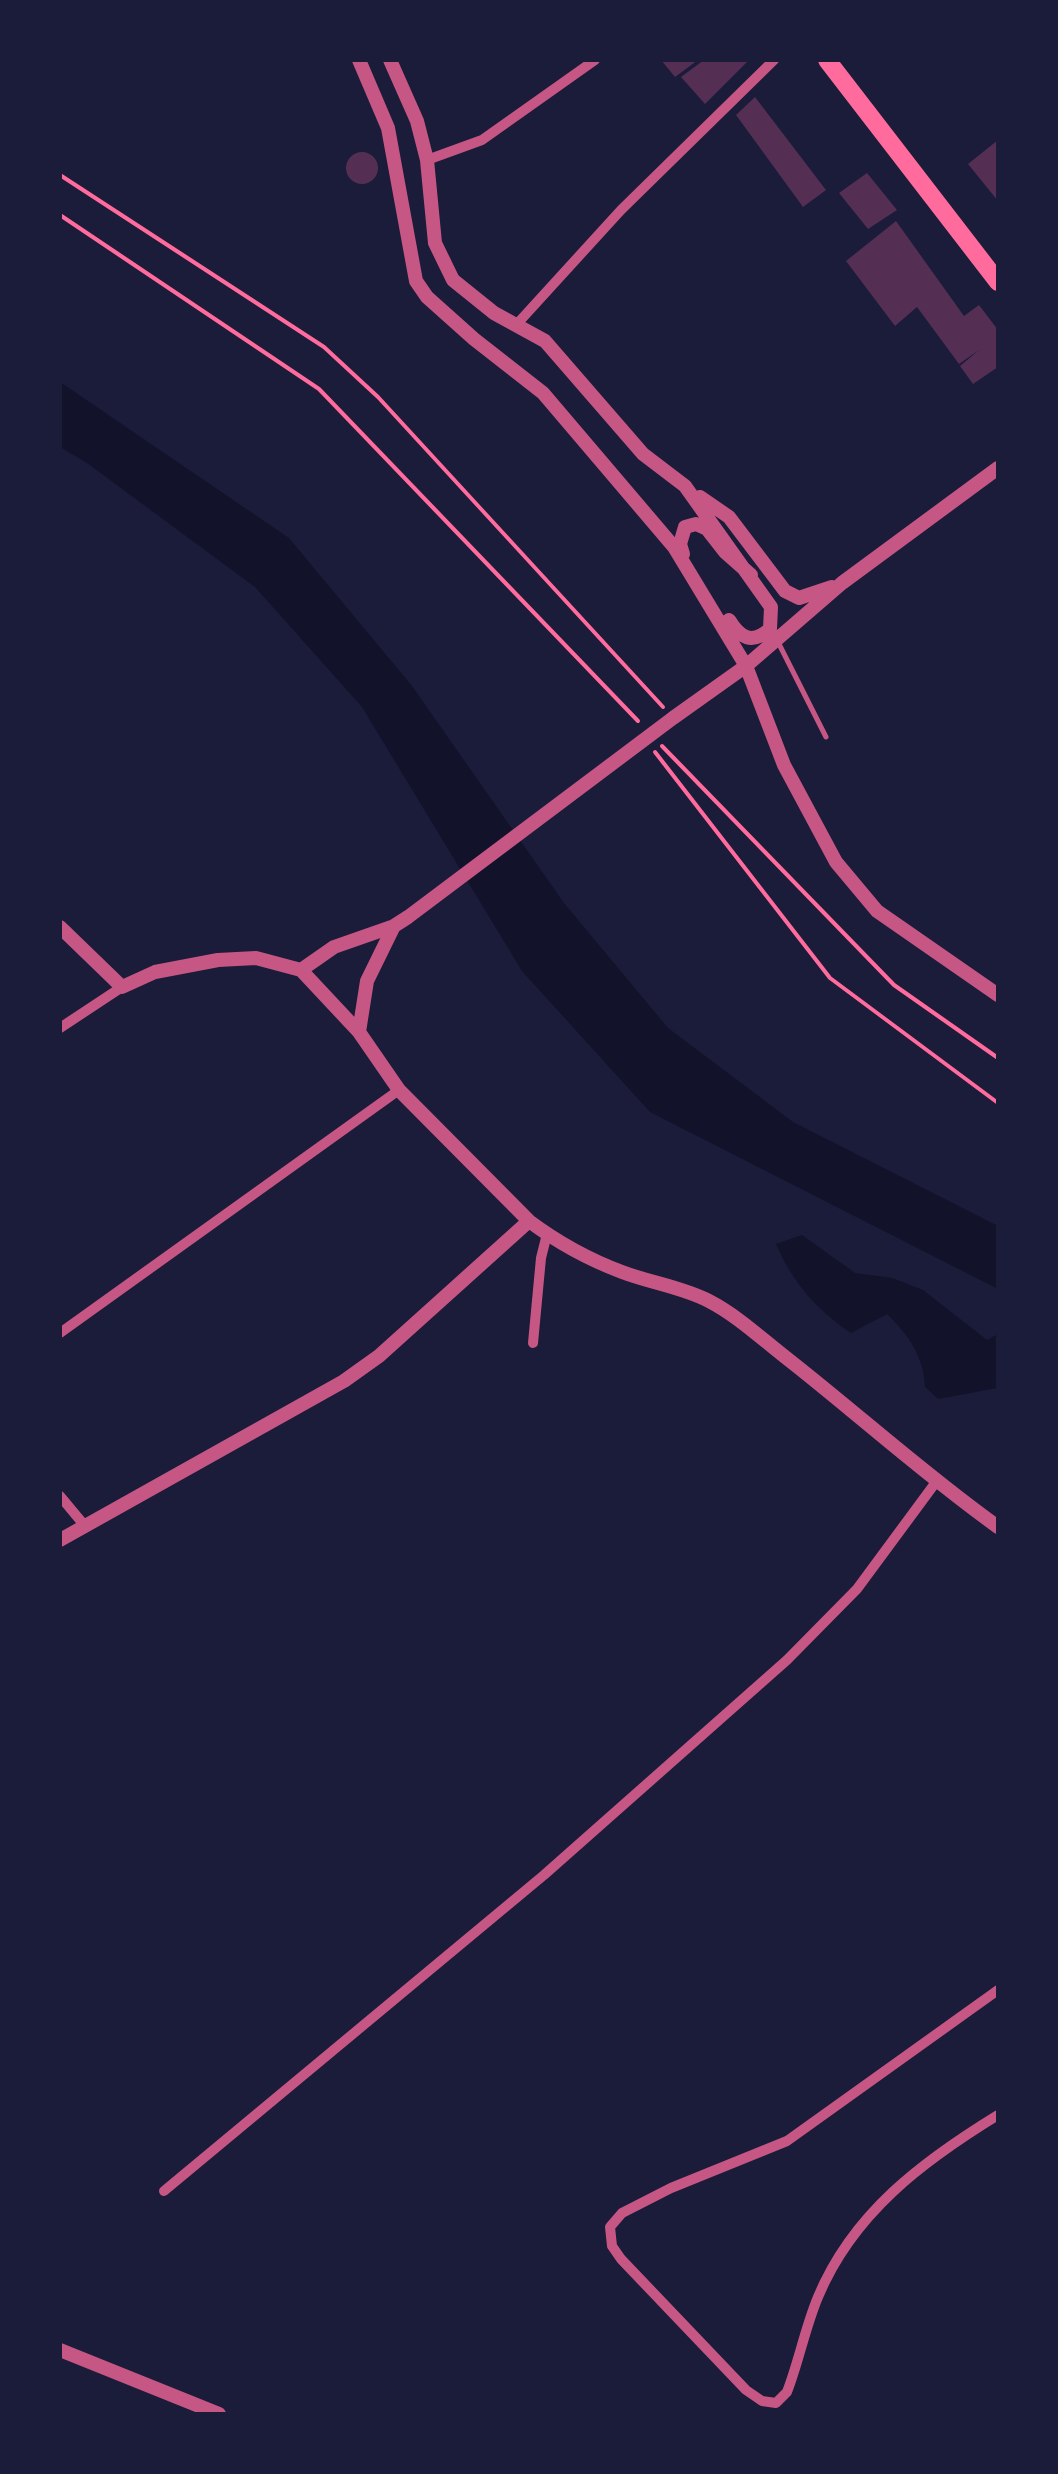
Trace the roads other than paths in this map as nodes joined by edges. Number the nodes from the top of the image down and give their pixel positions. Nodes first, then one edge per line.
1 (360, 60) edge
2 (390, 60) edge
3 (595, 60) edge
4 (774, 60) edge
5 (828, 60) edge
6 (427, 160) junction
7 (998, 282) edge
8 (517, 324) junction
9 (998, 468) edge
10 (685, 486) junction
11 (688, 568) junction
12 (751, 575) junction
13 (842, 583) junction
14 (777, 639) junction
15 (746, 666) junction
16 (826, 738) dead end
17 (401, 922) junction
18 (60, 927) edge
19 (301, 970) junction
20 (122, 987) junction
21 (998, 996) edge
22 (60, 1028) edge
23 (359, 1032) junction
24 (399, 1090) junction
25 (529, 1220) junction
26 (547, 1234) junction
27 (60, 1334) edge
28 (533, 1343) dead end
29 (936, 1482) junction
30 (60, 1496) edge
31 (85, 1526) junction
32 (998, 1527) edge
33 (60, 1540) edge
34 (998, 1990) edge
35 (998, 2115) edge
36 (164, 2190) dead end
37 (60, 2350) edge
38 (220, 2414) edge

1 - 11 street
2 - 6 street
3 - 6 street
4 - 8 street
5 - 7 main road
6 - 8 street
8 - 10 street
9 - 13 street
10 - 12 street
10 - 13 street
11 - 12 street
11 - 12 street
11 - 15 street
13 - 14 street
14 - 15 street
14 - 16 lane
15 - 17 street
15 - 21 street
17 - 19 street
17 - 23 street
18 - 20 street
19 - 20 street
19 - 23 street
20 - 22 street
23 - 24 street
24 - 25 street
24 - 27 street
25 - 26 street
25 - 31 street
26 - 28 street
26 - 29 street
29 - 32 street
29 - 36 street
30 - 31 street
31 - 33 street
34 - 35 street
37 - 38 street

